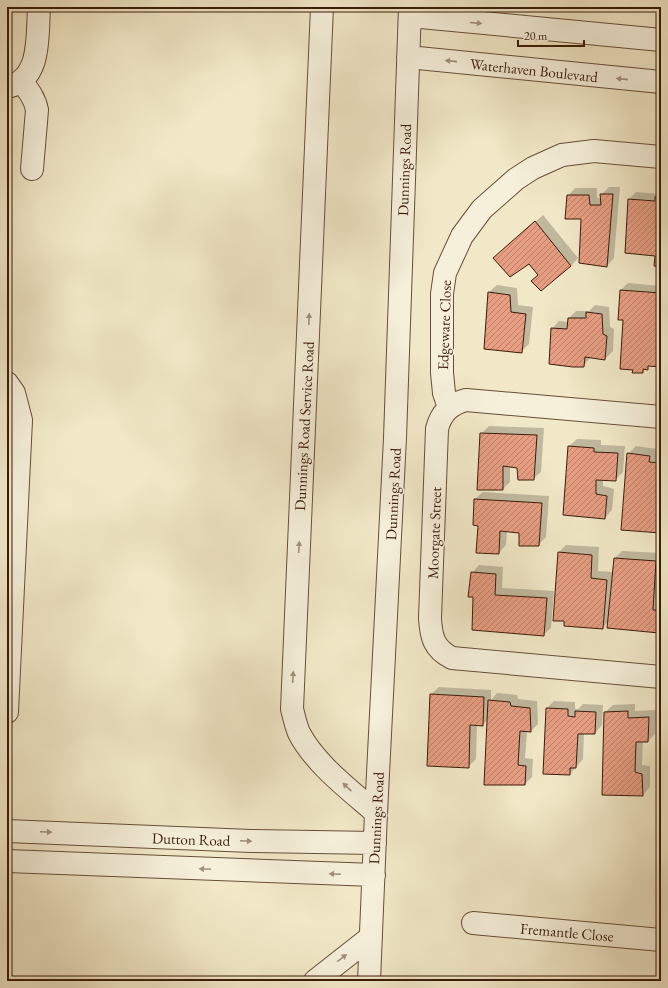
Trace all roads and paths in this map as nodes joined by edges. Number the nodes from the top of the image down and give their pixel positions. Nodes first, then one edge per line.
1 (39, 7) edge
2 (322, 7) edge
3 (410, 12) edge
4 (661, 40) edge
5 (408, 57) junction
6 (661, 82) edge
7 (14, 85) edge
8 (661, 156) edge
9 (32, 168) dead end
10 (7, 383) edge
11 (449, 407) junction
12 (661, 417) edge
13 (8, 653) edge
14 (661, 677) edge
15 (7, 712) edge
16 (376, 813) junction
17 (7, 831) edge
18 (375, 843) junction
19 (7, 861) edge
20 (374, 875) junction
21 (474, 923) dead end
22 (372, 937) junction
23 (661, 940) edge
24 (315, 981) edge
25 (369, 981) edge

1 - 7 street
16 -> 2 street, Dunnings Road Service Road
3 -> 4 street
3 - 5 street, Dunnings Road
6 -> 5 street, Waterhaven Boulevard
5 - 16 street, Dunnings Road
7 - 9 street
8 - 11 street, Edgeware Close
10 - 13 street
11 - 12 street
11 - 14 street, Moorgate Street
13 - 15 street
16 - 18 street, Dunnings Road
17 -> 18 street, Dutton Road
18 - 20 street, Dunnings Road
20 -> 19 street, Dutton Road
20 - 22 street, Dunnings Road
21 - 23 street, Fremantle Close
24 -> 22 street
22 - 25 street, Dunnings Road

